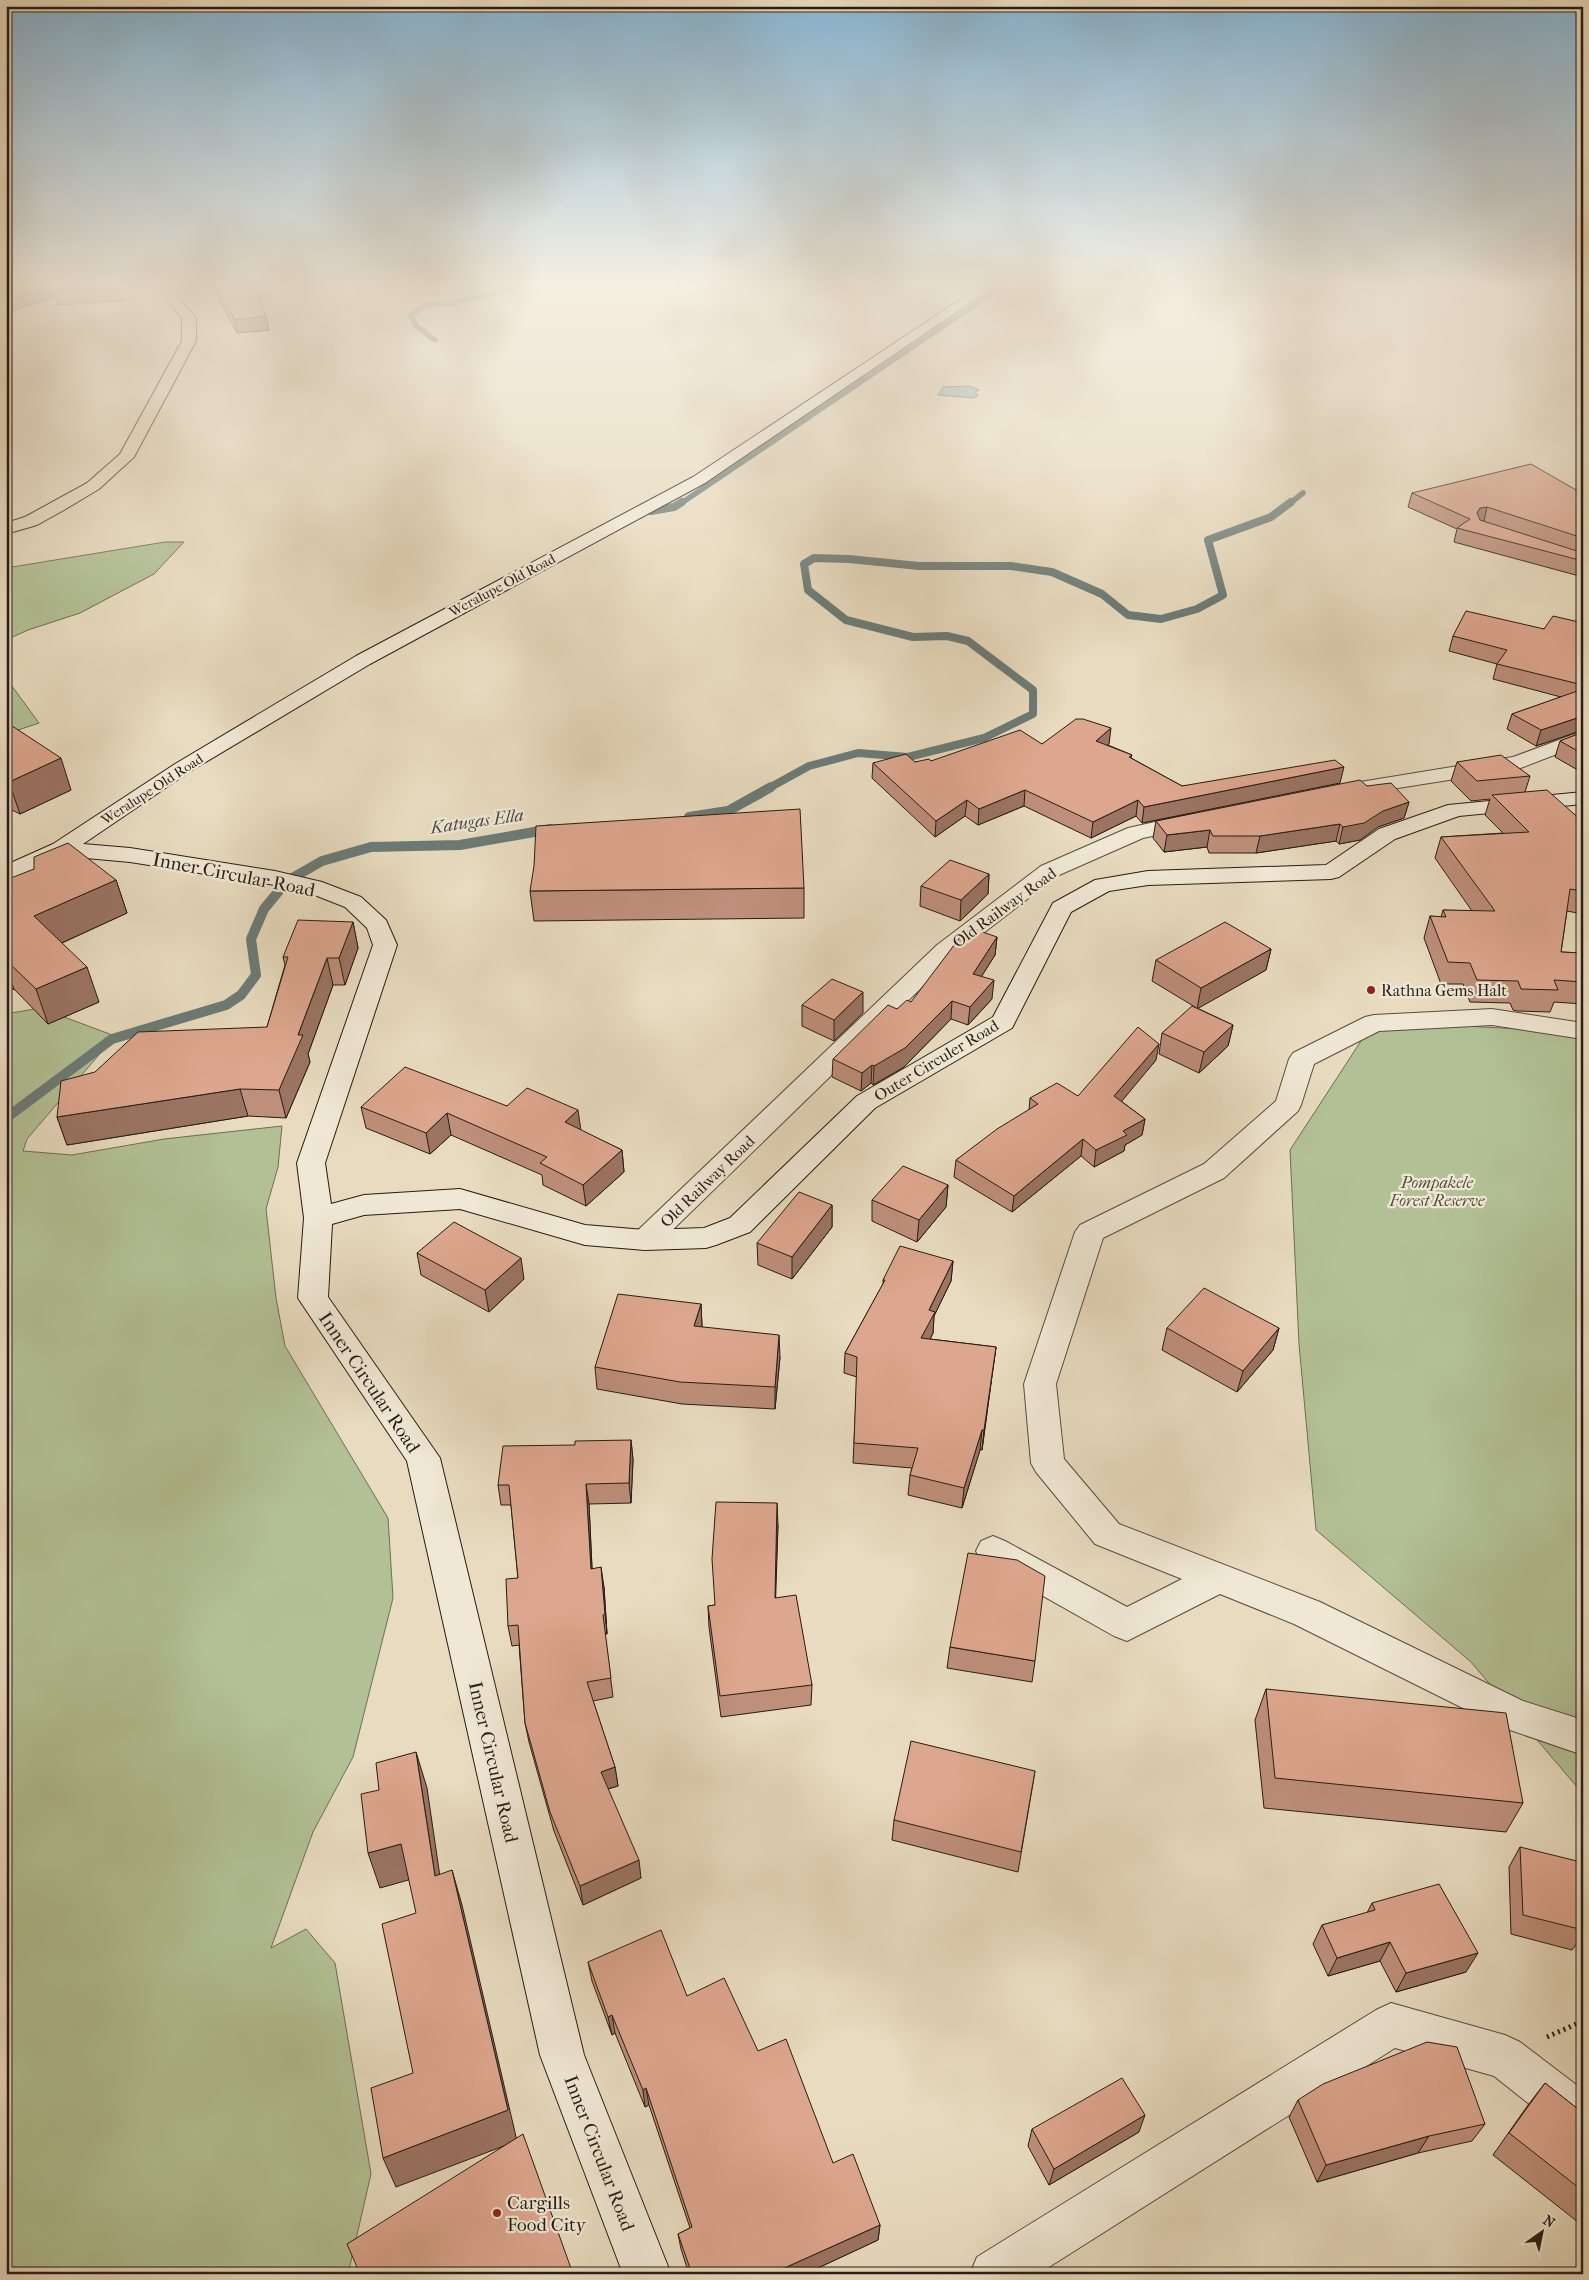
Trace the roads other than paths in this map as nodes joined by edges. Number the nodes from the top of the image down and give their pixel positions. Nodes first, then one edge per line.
1 (162, 391) edge
2 (832, 391) edge
3 (6, 529) edge
4 (1583, 737) edge
5 (1329, 793) edge
6 (1583, 798) edge
7 (1213, 817) edge
8 (61, 849) junction
9 (6, 874) edge
10 (1583, 1031) edge
11 (318, 1218) junction
12 (646, 1240) junction
13 (993, 1551) dead end
14 (1218, 1578) junction
15 (1583, 1738) edge
16 (1583, 2118) edge
17 (647, 2274) edge
18 (994, 2274) edge

1 - 3 highway
2 - 8 street, Weralupe Old Road
4 - 5 street
6 - 12 street, Outer Circuler Road
7 - 12 street, Old Railway Road
8 - 9 street, Weralupe Old Road
8 - 11 street, Inner Circular Road
10 - 14 street
11 - 12 street, Outer Circuler Road
11 - 17 street, Inner Circular Road
13 - 14 street
14 - 15 street
16 - 18 street

